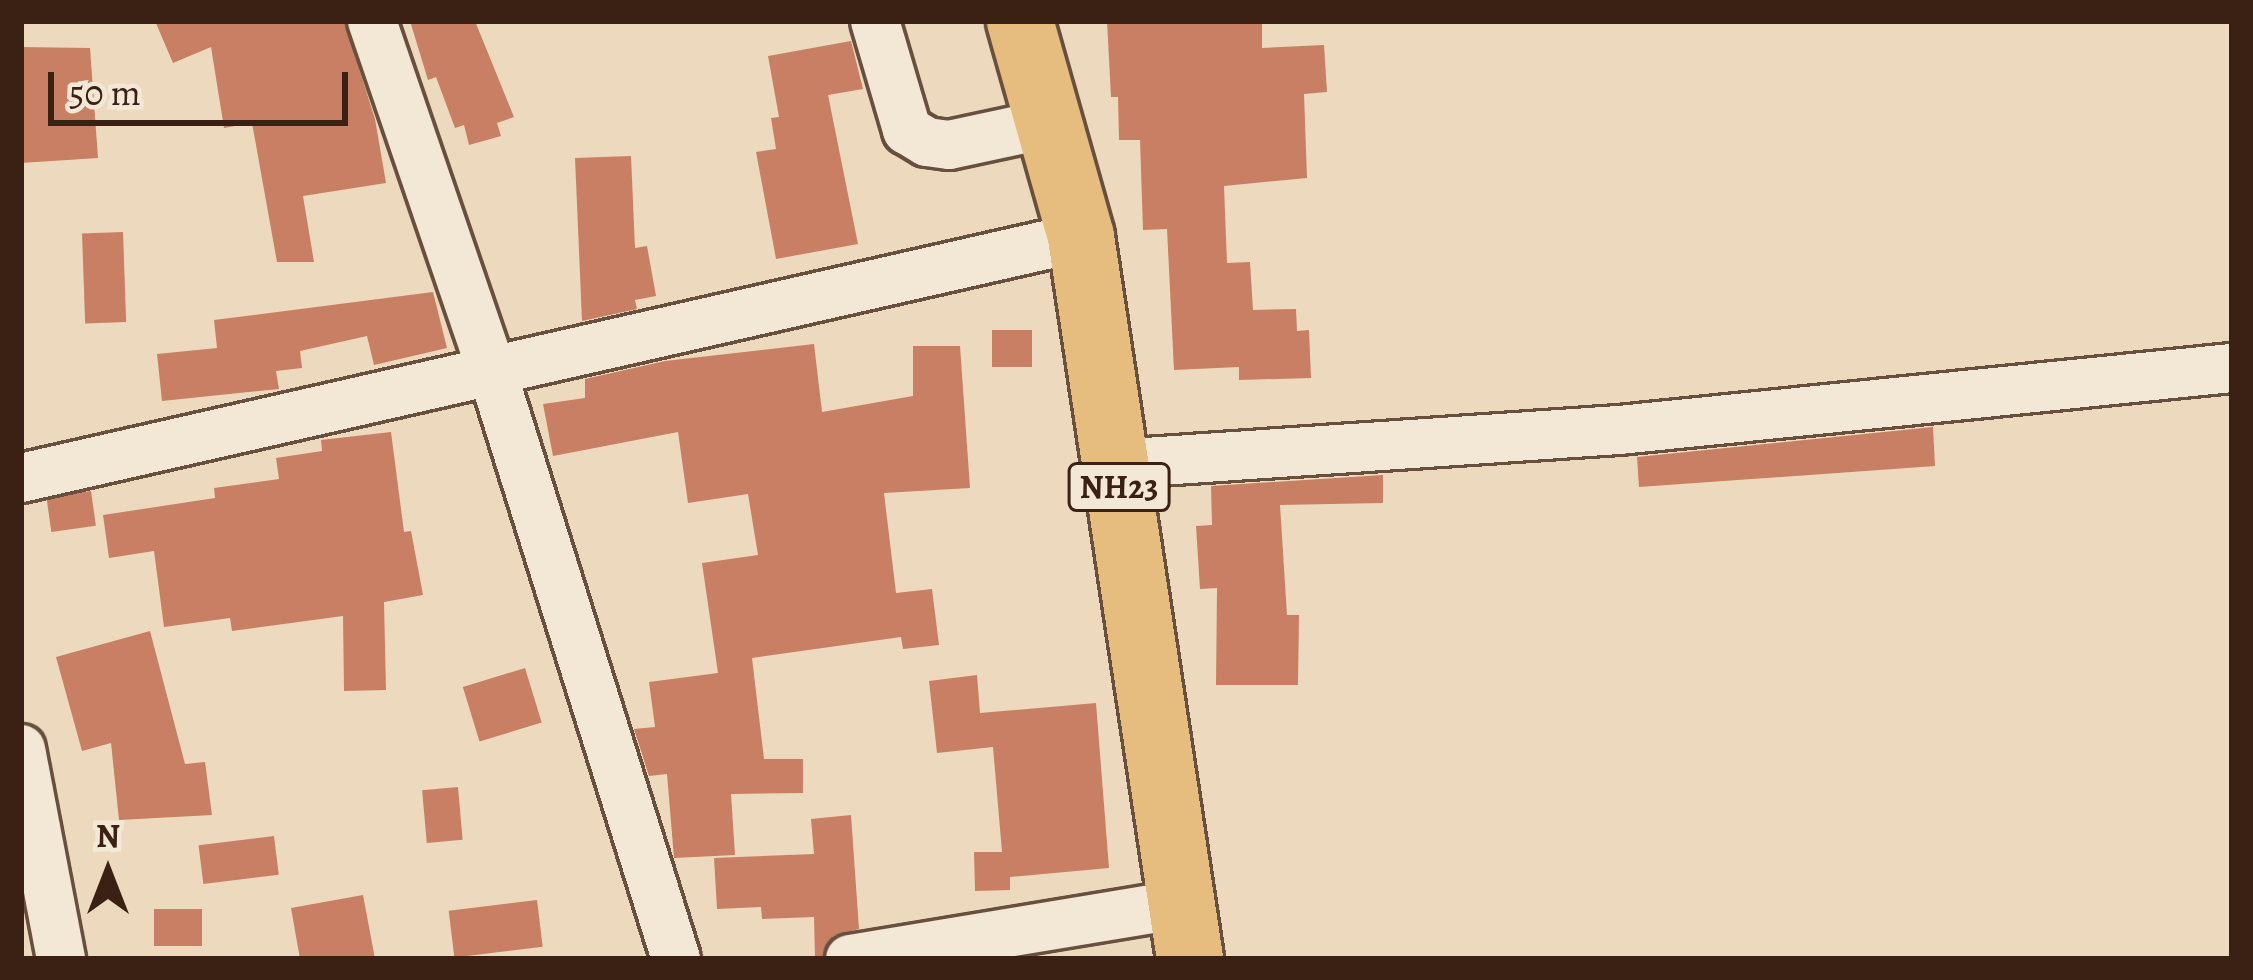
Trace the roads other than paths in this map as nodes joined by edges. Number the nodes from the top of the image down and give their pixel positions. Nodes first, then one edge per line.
1 (372, 21) edge
2 (875, 21) edge
3 (1020, 21) edge
4 (1052, 123) junction
5 (1081, 237) junction
6 (2232, 368) edge
7 (492, 371) junction
8 (1115, 464) junction
9 (21, 478) edge
10 (21, 749) edge
11 (1186, 932) edge
12 (61, 959) edge
13 (676, 959) edge
14 (850, 959) edge

1 - 7 street
2 - 4 street
3 - 4 highway, NH23
4 - 5 highway, NH23
5 - 7 street
5 - 8 highway, NH23
6 - 8 street
7 - 9 street
7 - 13 street
8 - 11 highway, NH23
10 - 12 street
11 - 14 street

